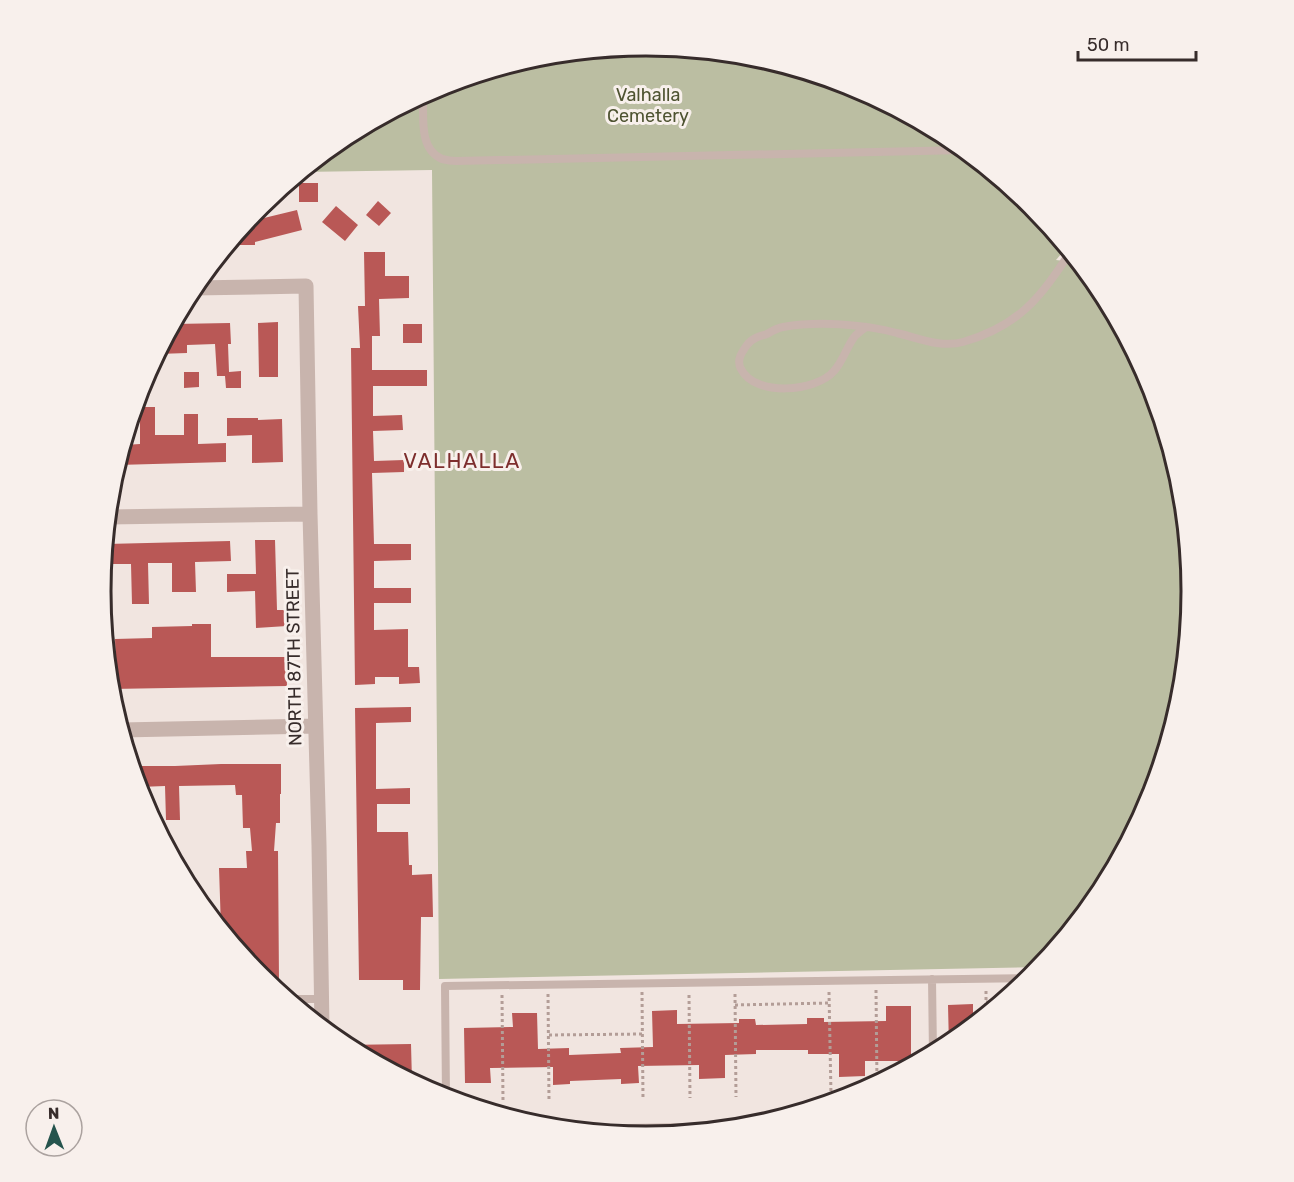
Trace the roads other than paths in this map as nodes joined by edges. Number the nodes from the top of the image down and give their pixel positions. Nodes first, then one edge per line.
1 (423, 105) edge
2 (951, 150) edge
3 (1066, 258) edge
4 (206, 288) edge
5 (866, 327) junction
6 (310, 514) junction
7 (117, 517) edge
8 (315, 726) junction
9 (130, 730) edge
10 (1017, 978) edge
11 (932, 979) junction
12 (300, 999) edge
13 (323, 999) junction
14 (322, 1017) edge
15 (933, 1044) edge
16 (446, 1087) edge

1 - 2 lane
3 - 5 lane
4 - 6 street, NORTH 87TH STREET
5 - 5 lane
6 - 7 street
6 - 8 street, NORTH 87TH STREET
8 - 9 street
8 - 13 street, NORTH 87TH STREET
10 - 11 lane
11 - 15 lane
11 - 16 lane
12 - 13 lane
13 - 14 street, NORTH 87TH STREET

